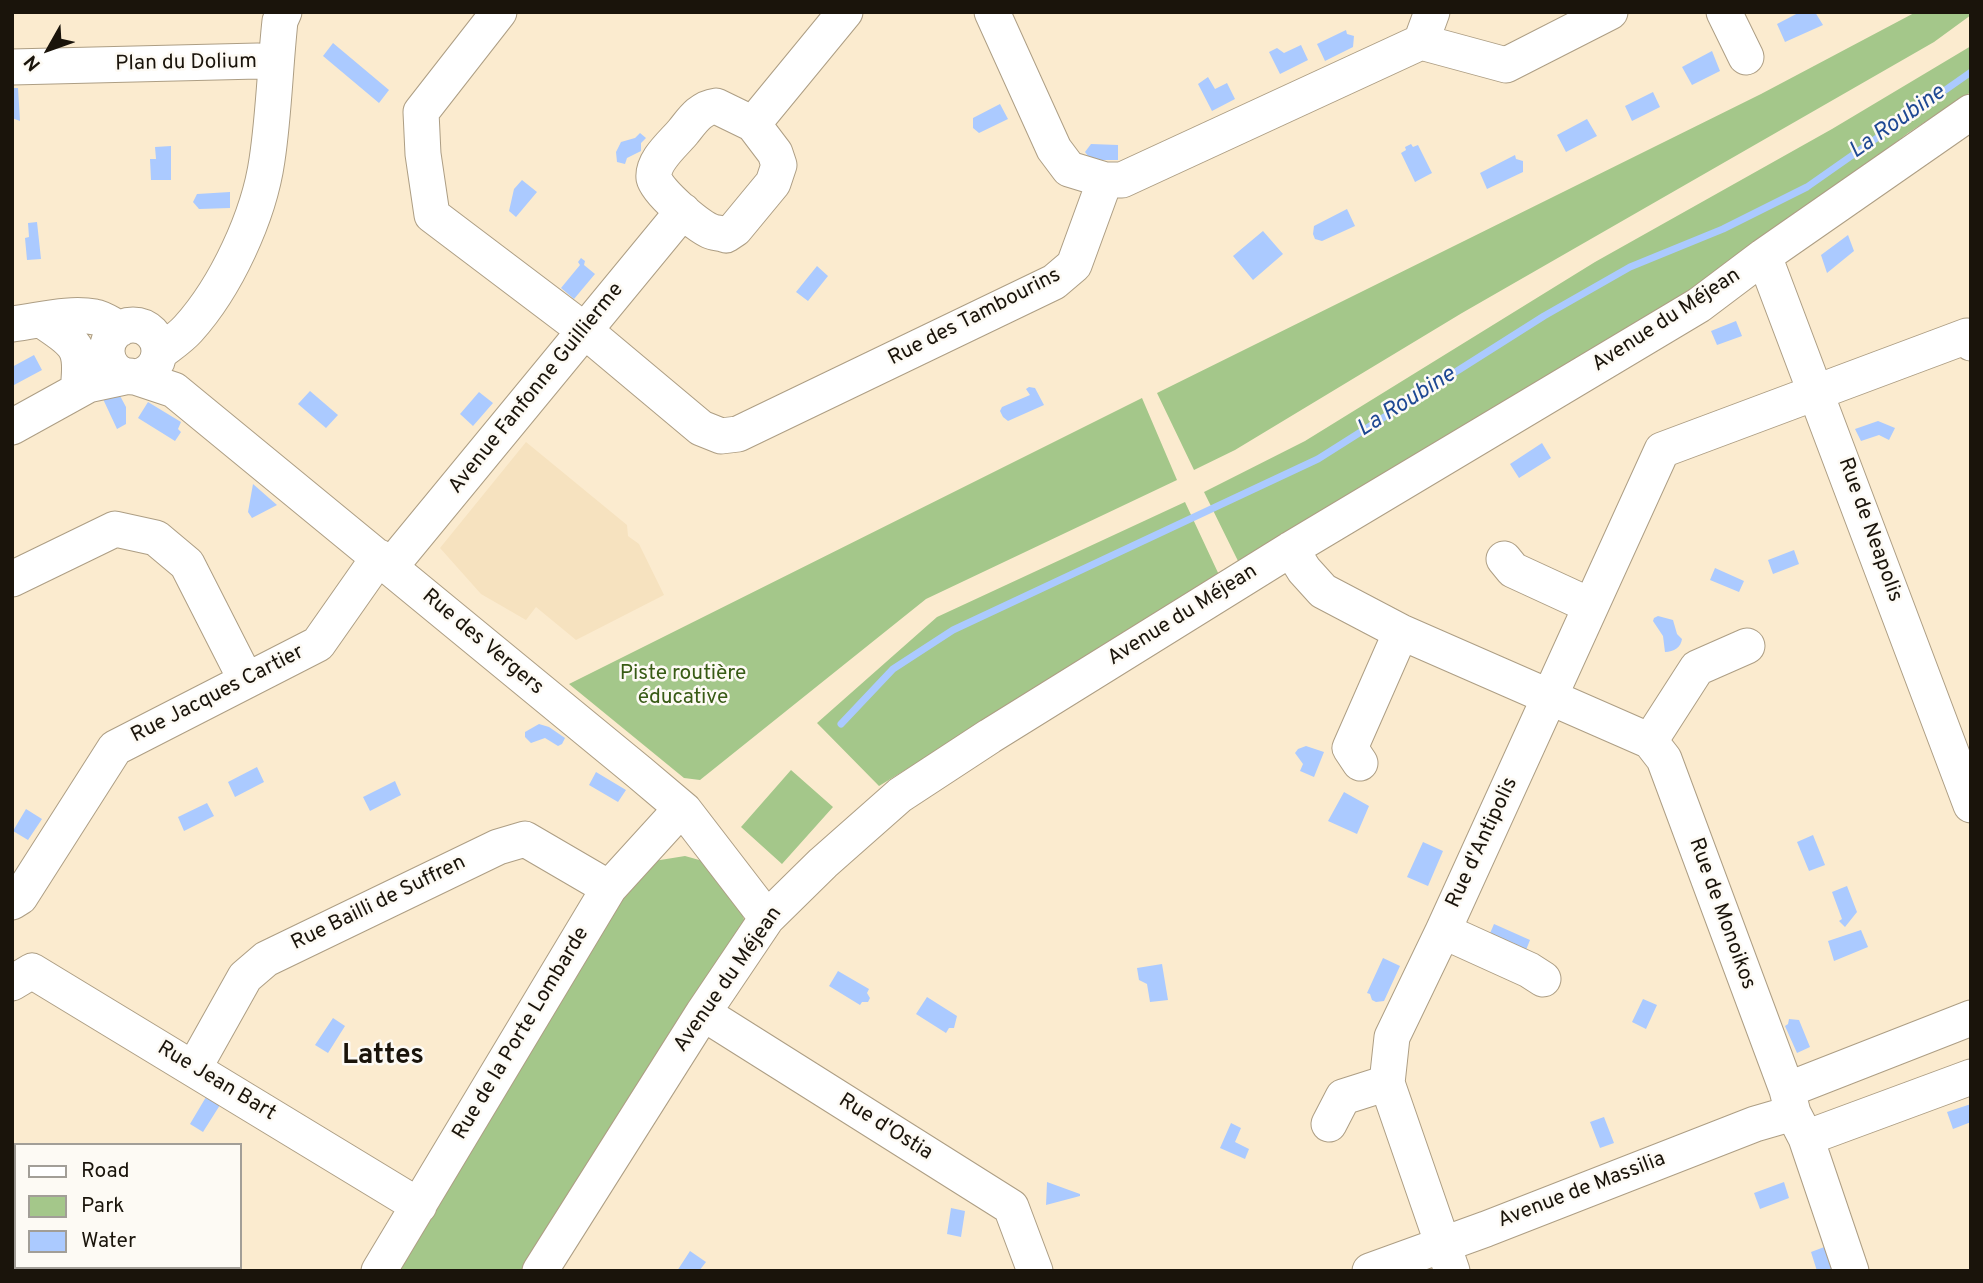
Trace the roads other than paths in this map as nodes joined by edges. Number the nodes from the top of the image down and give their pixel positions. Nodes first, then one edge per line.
1 (284, 12) edge
2 (499, 12) edge
3 (845, 12) edge
4 (992, 12) edge
5 (1610, 12) edge
6 (1724, 12) edge
7 (1427, 27) edge
8 (1746, 57) dead end
9 (276, 64) junction
10 (12, 67) edge
11 (1971, 113) edge
12 (754, 124) junction
13 (1105, 180) junction
14 (683, 211) junction
15 (1764, 256) junction
16 (28, 322) edge
17 (583, 330) junction
18 (1971, 343) edge
19 (123, 361) junction
20 (1817, 391) junction
21 (12, 427) edge
22 (1291, 549) junction
23 (1504, 559) dead end
24 (385, 562) junction
25 (12, 579) edge
26 (1589, 605) junction
27 (1401, 632) junction
28 (1747, 646) dead end
29 (246, 680) junction
30 (1549, 699) junction
31 (1650, 741) junction
32 (1360, 763) dead end
33 (1971, 805) edge
34 (684, 810) junction
35 (609, 888) junction
36 (12, 902) edge
37 (767, 918) junction
38 (1443, 932) junction
39 (1543, 979) dead end
40 (12, 983) edge
41 (703, 1013) junction
42 (1971, 1018) edge
43 (194, 1068) junction
44 (1971, 1077) edge
45 (1387, 1083) junction
46 (1795, 1113) junction
47 (1329, 1124) dead end
48 (419, 1206) junction
49 (1448, 1257) edge
50 (379, 1271) edge
51 (540, 1271) edge
52 (1035, 1271) edge
53 (1370, 1271) edge
54 (1852, 1271) edge

1 - 9 street
2 - 17 street, Rue des Tambourins
3 - 12 street
4 - 13 street
5 - 7 street
6 - 8 street
7 - 13 street
9 - 10 street, Plan du Dolium
9 - 19 street
11 - 15 street, Avenue du Méjean
12 - 14 street
12 - 14 street
13 - 17 street, Rue des Tambourins
14 - 17 street, Avenue Fanfonne Guillierme
15 - 20 street, Rue de Neapolis
15 - 22 street, Avenue du Méjean
16 - 19 street
16 - 19 street
17 - 24 street, Avenue Fanfonne Guillierme
18 - 20 street, Rue d'Antipolis
19 - 21 street
19 - 24 street, Rue des Vergers
20 - 26 street, Rue d'Antipolis
20 - 33 street, Rue de Neapolis
22 - 27 street
22 - 37 street, Avenue du Méjean
23 - 26 street
24 - 29 street, Rue Jacques Cartier
24 - 34 street, Rue des Vergers
25 - 29 street
26 - 30 street, Rue d'Antipolis
27 - 30 street
27 - 32 street
28 - 31 street
29 - 36 street, Rue Jacques Cartier
30 - 31 street
30 - 38 street, Rue d'Antipolis
31 - 46 street, Rue de Monoikos
34 - 35 street, Rue de la Porte Lombarde
34 - 37 street, Rue des Vergers
35 - 43 street, Rue Bailli de Suffren
35 - 48 street, Rue de la Porte Lombarde
37 - 41 street, Avenue du Méjean
38 - 39 street
38 - 45 street, Rue d'Antipolis
40 - 43 street, Rue Jean Bart
41 - 51 street, Avenue du Méjean
41 - 52 street, Rue d'Ostia
42 - 46 street, Avenue de Massilia
43 - 48 street, Rue Jean Bart
44 - 46 street, Avenue de Massilia
45 - 47 street
45 - 49 street, Rue d'Antipolis
46 - 49 street, Avenue de Massilia
46 - 54 street, Rue de Monoikos
48 - 50 street, Rue de la Porte Lombarde
49 - 53 street, Avenue de Massilia

